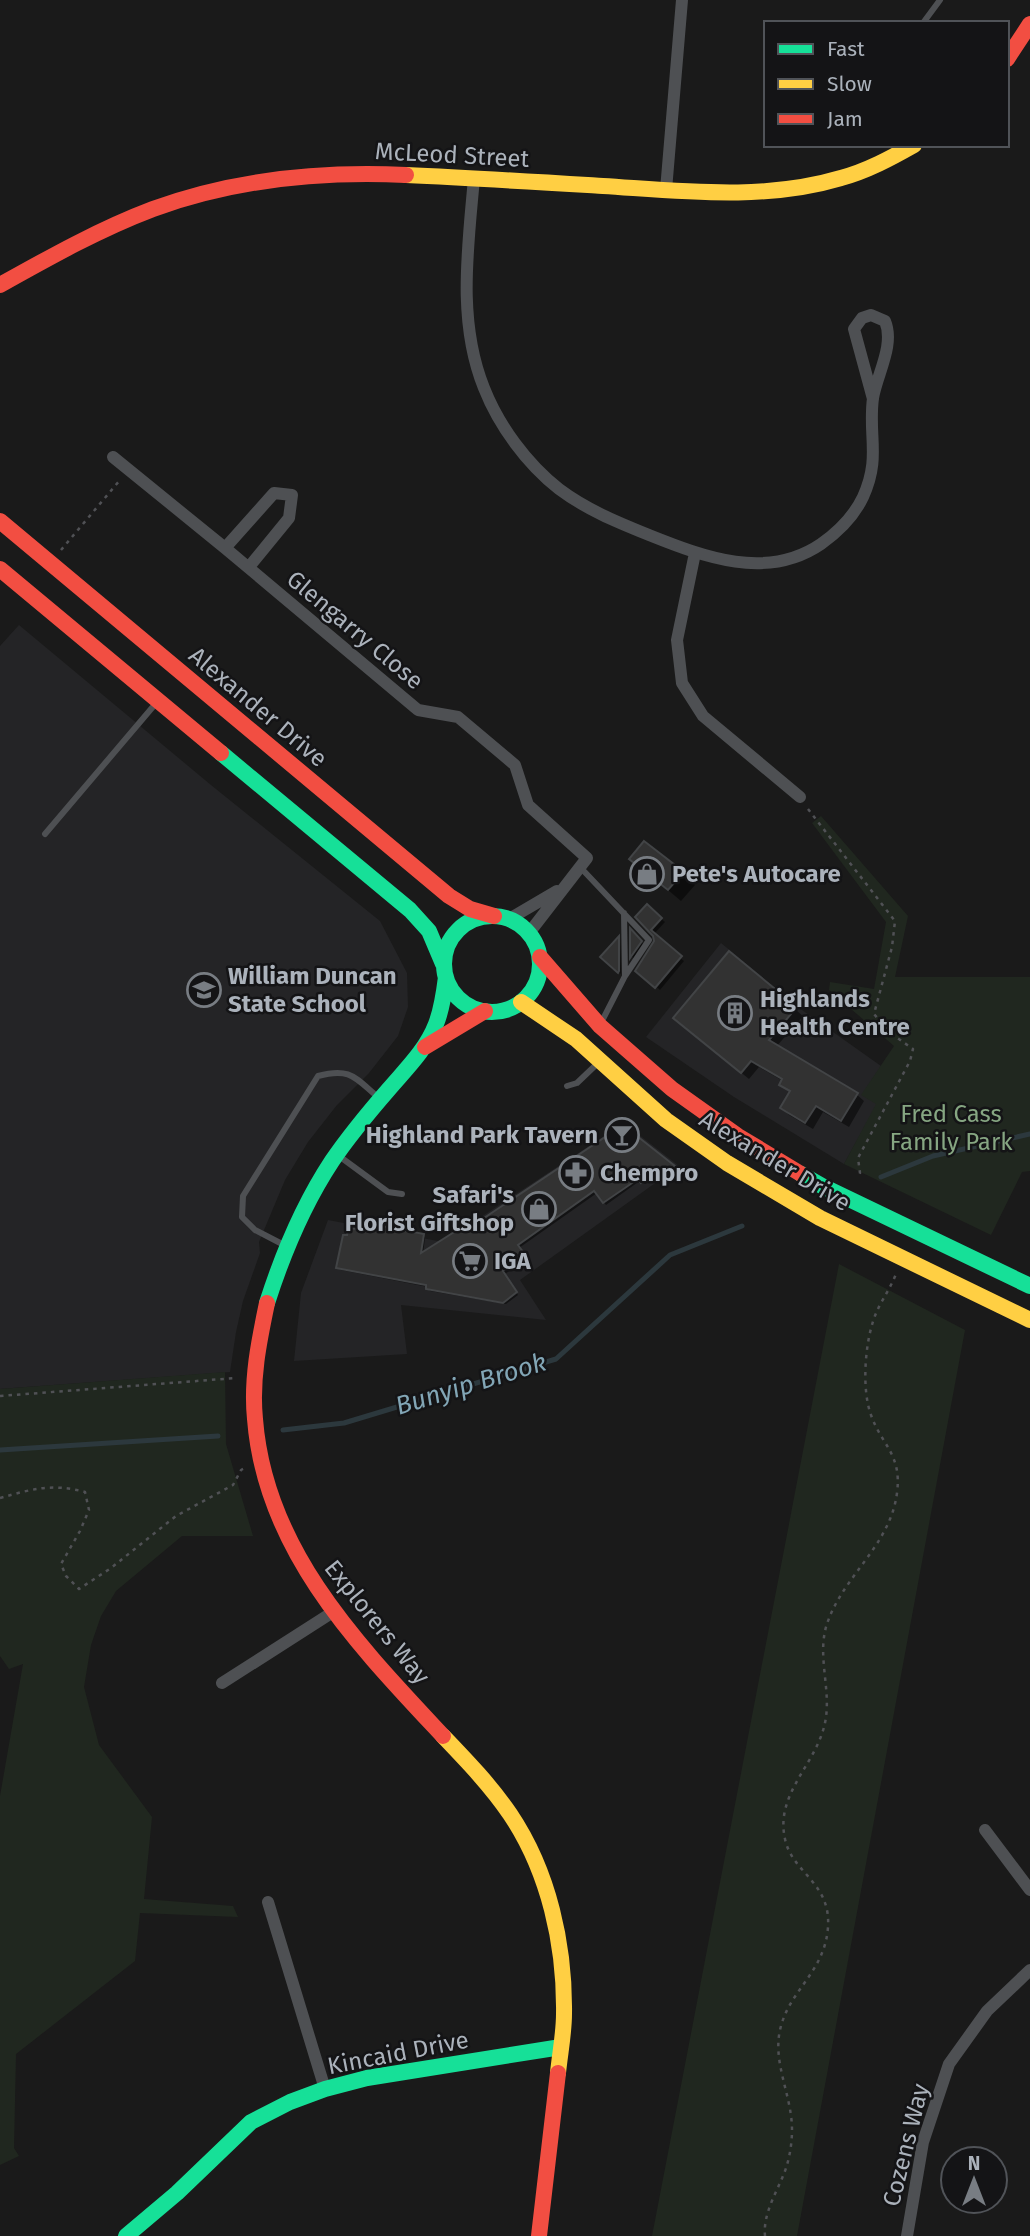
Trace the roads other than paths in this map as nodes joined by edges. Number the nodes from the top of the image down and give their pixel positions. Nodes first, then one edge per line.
1 (682, 0) edge
2 (940, 0) edge
3 (924, 21) edge
4 (1030, 24) edge
5 (1009, 56) edge
6 (910, 147) edge
7 (474, 178) junction
8 (666, 190) junction
9 (1, 283) edge
10 (873, 399) junction
11 (113, 457) dead end
12 (1, 522) edge
13 (225, 548) junction
14 (695, 553) junction
15 (0, 555) edge
16 (248, 567) junction
17 (0, 569) edge
18 (38, 601) junction
19 (159, 700) junction
20 (800, 797) road end
21 (45, 834) dead end
22 (580, 867) junction
23 (564, 888) junction
24 (624, 913) junction
25 (502, 917) junction
26 (529, 933) junction
27 (540, 957) junction
28 (444, 971) junction
29 (625, 976) junction
30 (521, 1002) junction
31 (485, 1011) junction
32 (600, 1026) junction
33 (425, 1047) junction
34 (601, 1061) junction
35 (567, 1086) dead end
36 (380, 1099) junction
37 (338, 1155) junction
38 (402, 1194) dead end
39 (288, 1246) junction
40 (1030, 1286) edge
41 (1030, 1320) edge
42 (333, 1612) junction
43 (222, 1683) dead end
44 (985, 1830) dead end
45 (1030, 1889) edge
46 (268, 1902) dead end
47 (1030, 1970) edge
48 (561, 2047) junction
49 (325, 2089) junction
50 (126, 2236) edge
51 (539, 2236) edge
52 (907, 2236) edge

1 - 8 street
2 - 3 lane
4 - 5 street
6 - 8 street, McLeod Street
7 - 8 street, McLeod Street
7 - 9 street, McLeod Street
7 - 14 street
10 - 10 street
10 - 14 street
11 - 13 street, Glengarry Close
12 - 25 street, Alexander Drive
13 - 16 street, Glengarry Close
13 - 16 street
14 - 20 street
15 - 18 street
16 - 22 street, Glengarry Close
17 - 18 street
18 - 19 street
19 - 21 lane
19 - 28 street
22 - 23 street
22 - 24 lane
23 - 25 street
23 - 26 street
24 - 29 lane
24 - 29 lane
25 - 26 street
25 - 28 street
26 - 27 street
27 - 30 street
27 - 32 street, Alexander Drive
28 - 31 street
28 - 33 street, Explorers Way
29 - 32 lane
30 - 31 street
30 - 34 street, Alexander Drive
31 - 33 street, Explorers Way
32 - 40 street, Alexander Drive
33 - 36 street, Explorers Way
34 - 35 lane
34 - 41 street, Alexander Drive
36 - 37 street, Explorers Way
36 - 39 lane
37 - 38 lane
37 - 39 street, Explorers Way
39 - 42 street, Explorers Way
42 - 43 street
42 - 48 street, Explorers Way
44 - 45 street
46 - 49 street
47 - 52 street, Cozens Way
48 - 49 street, Kincaid Drive
48 - 51 street, Explorers Way
49 - 50 street, Kincaid Drive

